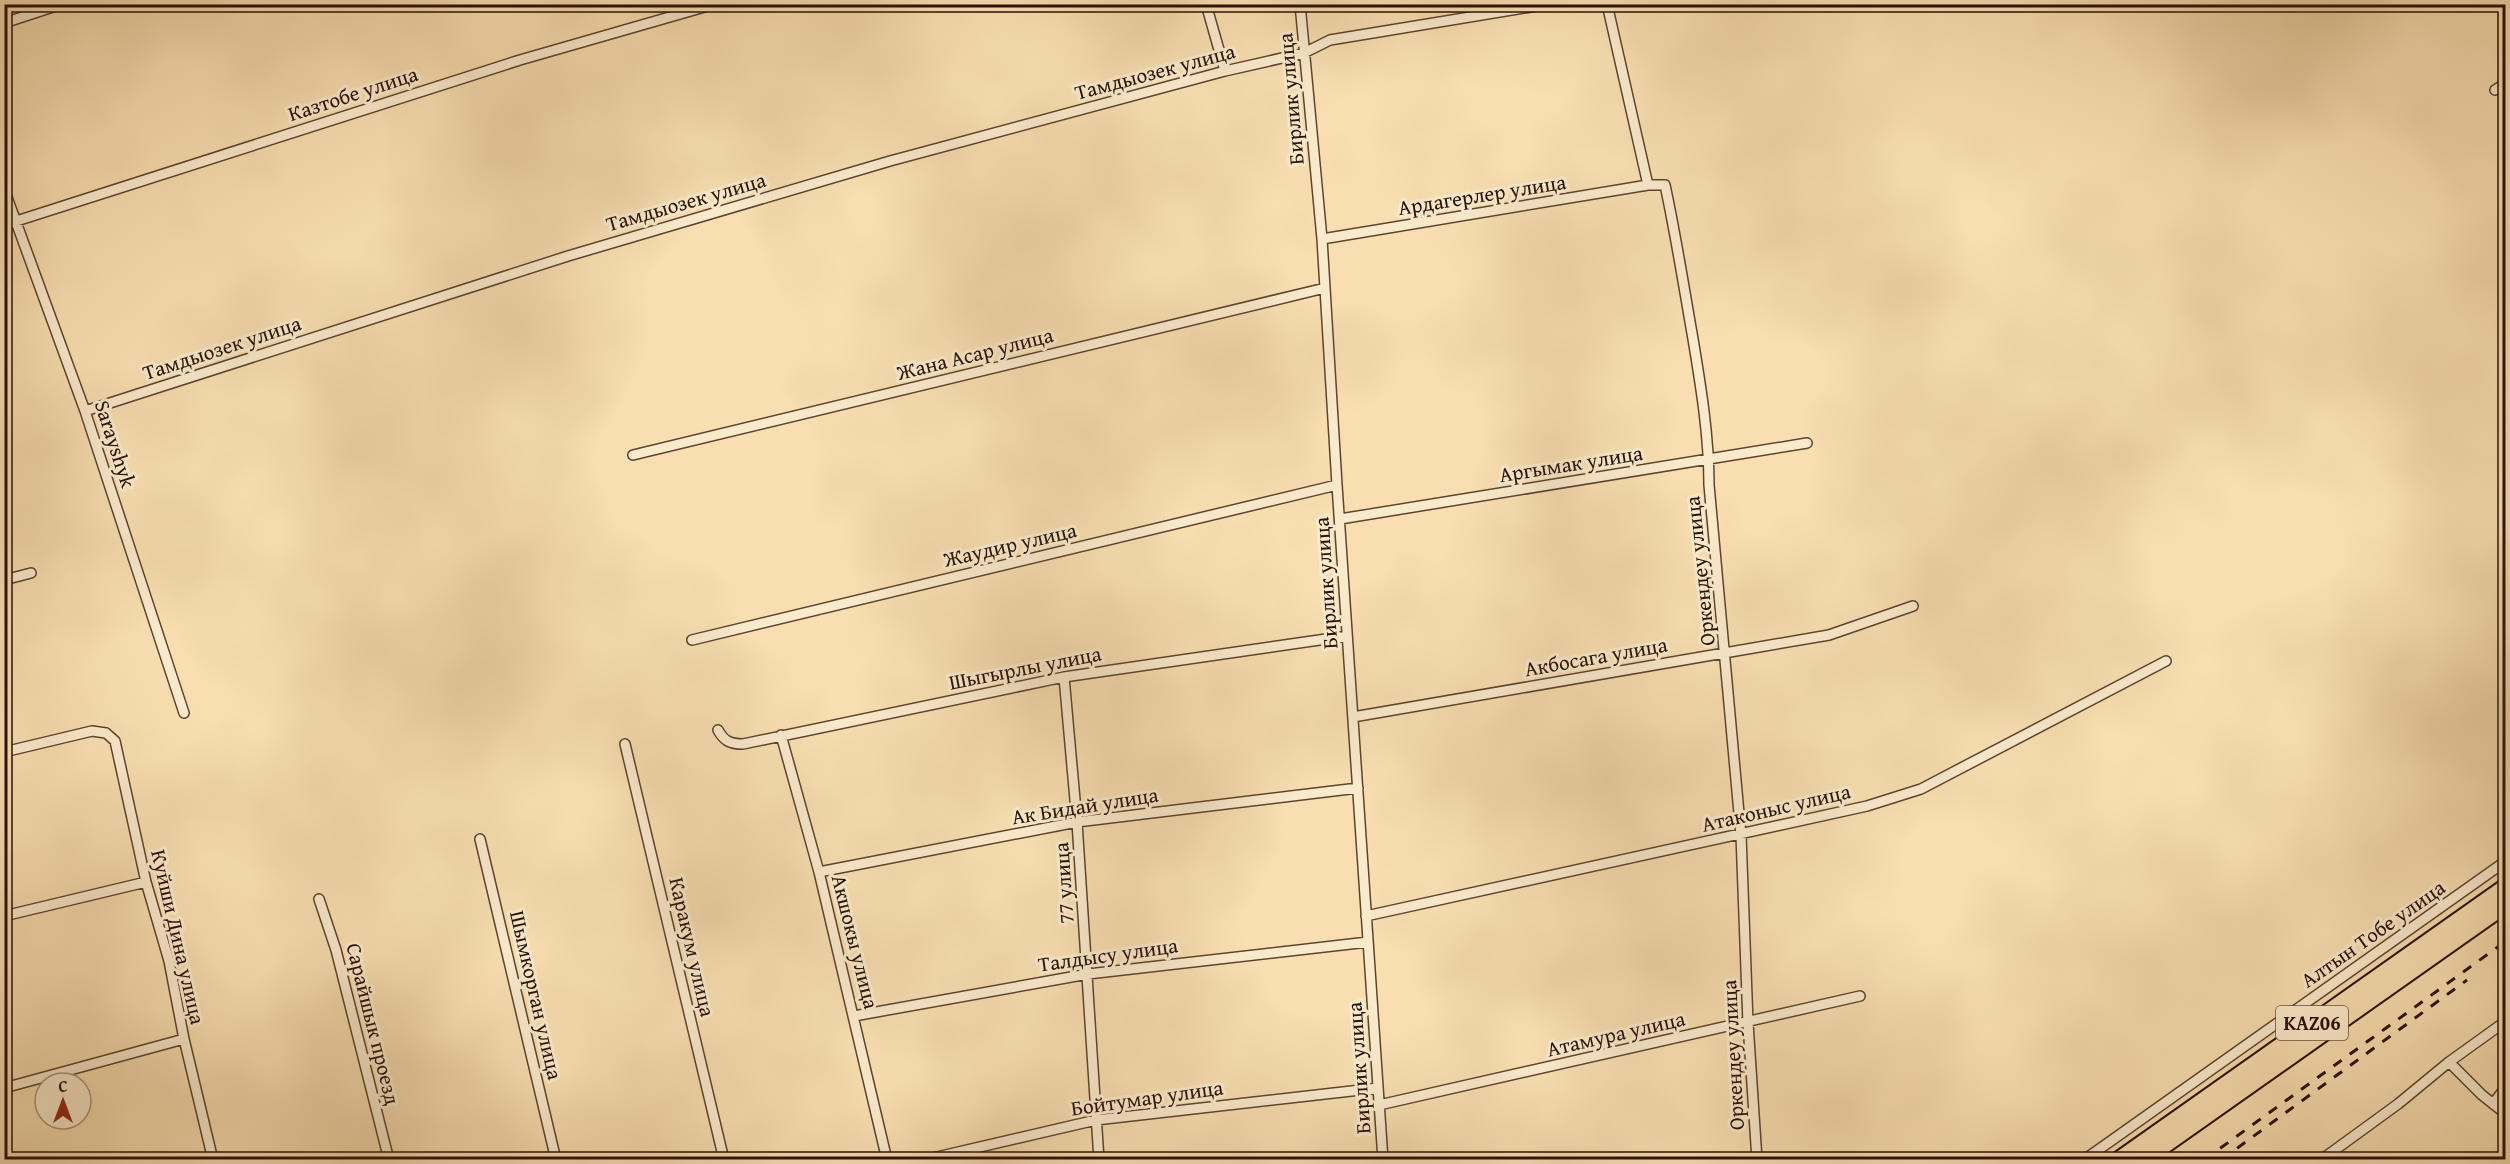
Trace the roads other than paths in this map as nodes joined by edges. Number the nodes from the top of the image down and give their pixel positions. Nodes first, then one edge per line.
1 (62, 4) edge
2 (715, 4) edge
3 (1206, 4) edge
4 (1300, 4) edge
5 (1550, 4) edge
6 (1607, 4) edge
7 (4, 23) edge
8 (1304, 53) junction
9 (1225, 71) junction
10 (2505, 83) edge
11 (2495, 90) dead end
12 (1648, 186) junction
13 (4, 189) edge
14 (16, 221) junction
15 (4, 225) edge
16 (1322, 239) junction
17 (1325, 288) junction
18 (85, 411) junction
19 (1807, 443) dead end
20 (633, 455) dead end
21 (1709, 460) junction
22 (1336, 486) junction
23 (1340, 519) junction
24 (31, 573) dead end
25 (4, 580) edge
26 (1913, 606) dead end
27 (1347, 636) junction
28 (692, 640) dead end
29 (1726, 653) junction
30 (2166, 661) dead end
31 (1064, 677) junction
32 (184, 713) dead end
33 (1353, 717) junction
34 (718, 730) dead end
35 (781, 735) junction
36 (626, 744) dead end
37 (4, 752) edge
38 (1358, 788) junction
39 (1077, 822) junction
40 (1741, 835) junction
41 (480, 839) dead end
42 (2505, 861) edge
43 (819, 872) junction
44 (146, 882) junction
45 (2505, 887) edge
46 (319, 899) dead end
47 (2505, 904) edge
48 (4, 916) edge
49 (1366, 916) junction
50 (1368, 942) junction
51 (1088, 974) junction
52 (1860, 996) dead end
53 (854, 1016) junction
54 (2505, 1021) edge
55 (1748, 1023) junction
56 (184, 1039) junction
57 (2450, 1062) junction
58 (2505, 1087) edge
59 (4, 1088) edge
60 (1378, 1088) junction
61 (2493, 1104) junction
62 (1380, 1105) junction
63 (2505, 1114) edge
64 (1096, 1120) junction
65 (213, 1160) edge
66 (389, 1160) edge
67 (556, 1160) edge
68 (724, 1160) edge
69 (886, 1160) edge
70 (924, 1160) edge
71 (1099, 1160) edge
72 (1383, 1160) edge
73 (1757, 1160) edge
74 (2084, 1160) edge
75 (2119, 1160) edge
76 (2143, 1160) edge
77 (2321, 1160) edge

1 - 7 street
2 - 14 street, Казтобе улица
3 - 9 street
4 - 8 street, Бирлик улица
5 - 8 street, Тамдыозек улица
6 - 12 street
8 - 9 street, Тамдыозек улица
8 - 16 street, Бирлик улица
9 - 18 street, Тамдыозек улица
10 - 11 street
12 - 16 street, Ардагерлер улица
12 - 21 street, Оркендеу улица
13 - 14 street, Sarayshyk
14 - 15 street, Казтобе улица
14 - 18 street, Sarayshyk
16 - 17 street, Бирлик улица
17 - 20 street, Жана Асар улица
17 - 22 street, Бирлик улица
18 - 32 street, Sarayshyk
19 - 21 street, Аргымак улица
21 - 23 street, Аргымак улица
21 - 29 street, Оркендеу улица
22 - 23 street, Бирлик улица
22 - 28 street, Жаудир улица
23 - 27 street, Бирлик улица
24 - 25 street
26 - 29 street, Акбосага улица
27 - 31 street, Шыгырлы улица
27 - 33 street, Бирлик улица
29 - 33 street, Акбосага улица
29 - 40 street, Оркендеу улица
30 - 40 street, Атаконыс улица
31 - 35 street, Шыгырлы улица
31 - 39 street, 77 улица
33 - 38 street, Бирлик улица
34 - 35 street, Шыгырлы улица
35 - 43 street, Акшокы улица
36 - 68 street, Каракум улица
37 - 44 street, Куйши Дина улица
38 - 39 street, Ак Бидай улица
38 - 49 street, Бирлик улица
39 - 43 street, Ак Бидай улица
39 - 51 street, 77 улица
40 - 49 street, Атаконыс улица
40 - 55 street, Оркендеу улица
41 - 67 street, Шымкорган улица
42 - 74 street, Алтын Тобе улица
43 - 53 street, Акшокы улица
44 - 48 street
44 - 56 street, Куйши Дина улица
45 - 75 highway, KАZ06
46 - 66 street, Сарайшык проезд
47 - 76 highway, KАZ06
49 - 50 street, Бирлик улица
50 - 51 street, Талдысу улица
50 - 60 street, Бирлик улица
51 - 53 street, Талдысу улица
51 - 64 street, 77 улица
52 - 55 street, Атамура улица
53 - 69 street, Акшокы улица
54 - 57 street
55 - 62 street, Атамура улица
55 - 73 street, Оркендеу улица
56 - 59 street
56 - 65 street, Куйши Дина улица
57 - 61 street
57 - 77 street
58 - 61 street
60 - 62 street, Бирлик улица
60 - 64 street, Бойтумар улица
61 - 63 street
62 - 72 street, Бирлик улица
64 - 70 street, Бойтумар улица
64 - 71 street, 77 улица

